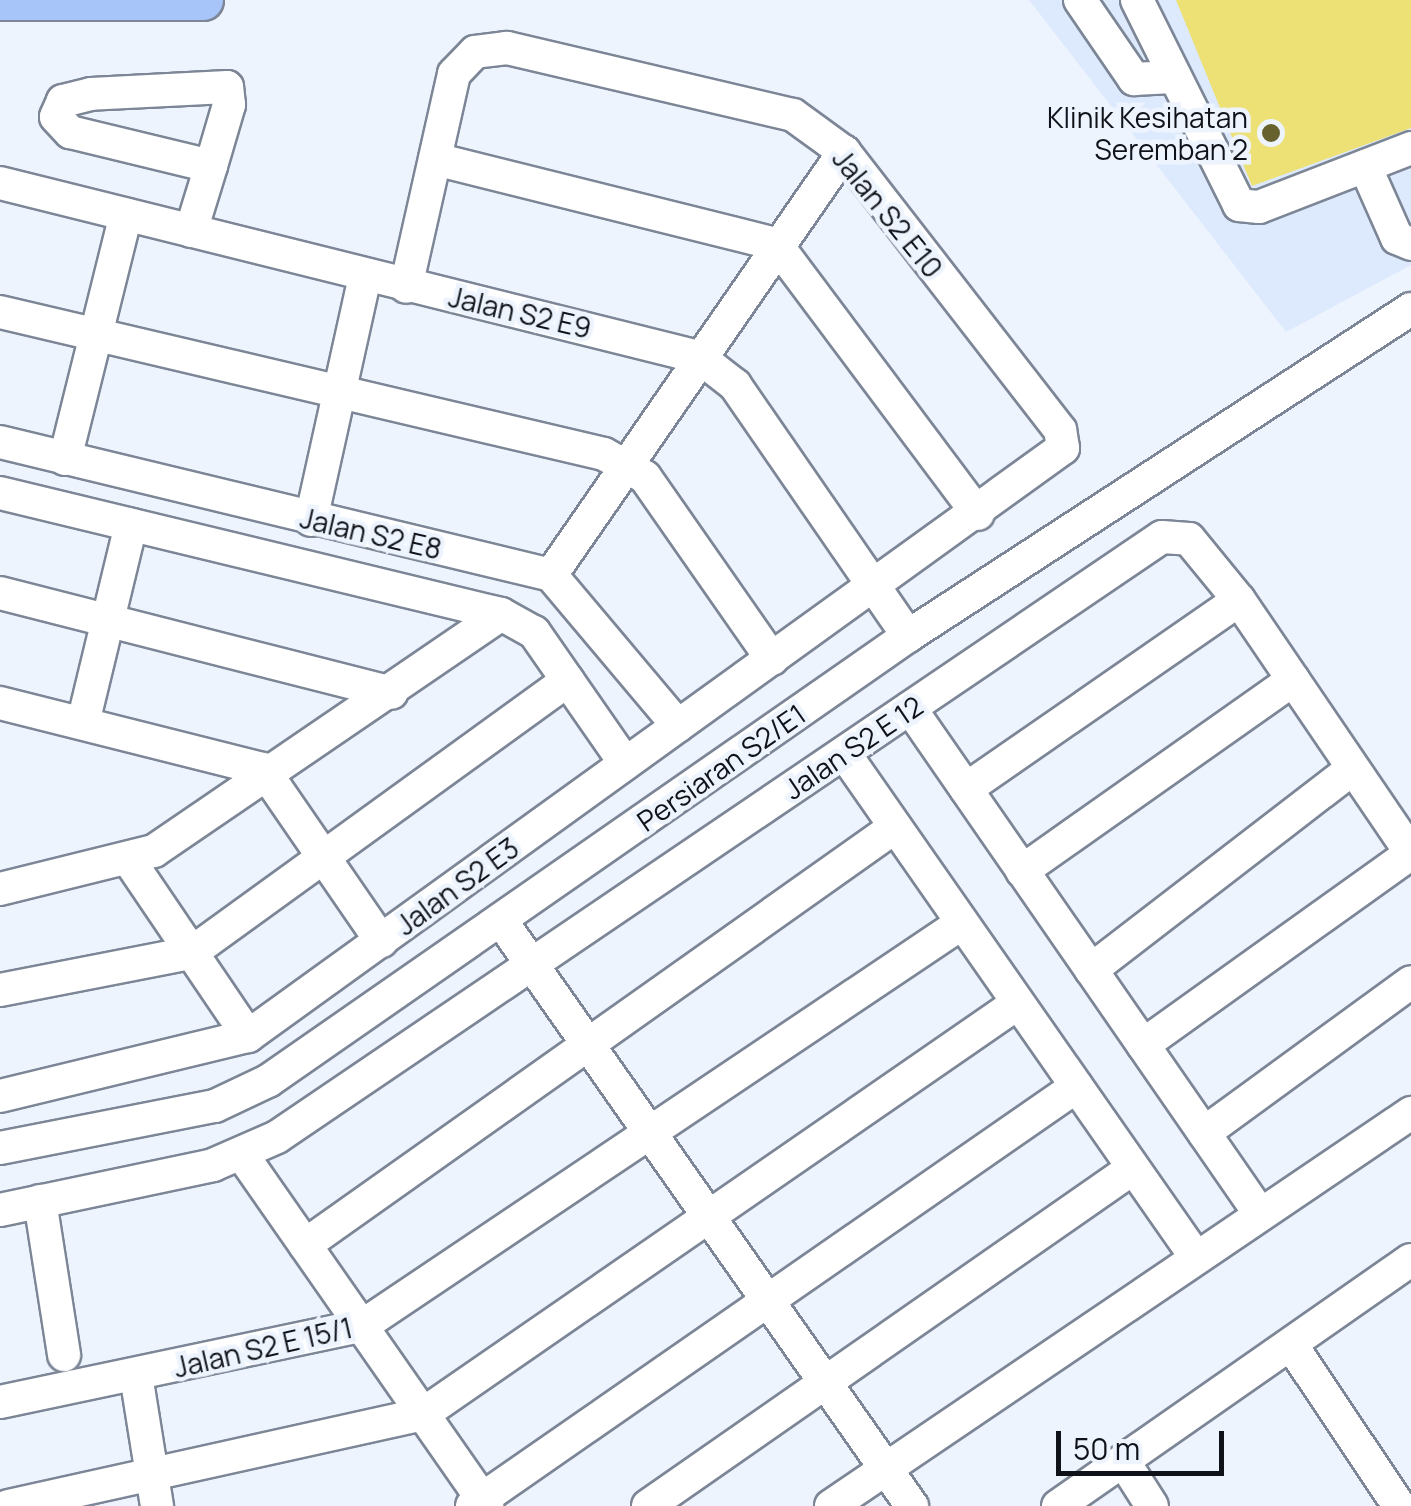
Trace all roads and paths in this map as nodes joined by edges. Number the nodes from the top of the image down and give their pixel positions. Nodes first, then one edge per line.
1 (0, 0) edge
2 (203, 0) edge
3 (1080, 0) edge
4 (1137, 0) edge
5 (71, 6) junction
6 (0, 15) edge
7 (1168, 77) junction
8 (1411, 148) edge
9 (844, 152) junction
10 (436, 158) junction
11 (211, 166) junction
12 (1365, 166) junction
13 (0, 183) edge
14 (126, 214) junction
15 (191, 231) junction
16 (776, 244) junction
17 (1411, 244) edge
18 (366, 277) junction
19 (406, 287) junction
20 (1411, 309) edge
21 (0, 312) edge
22 (96, 336) junction
23 (699, 357) junction
24 (339, 395) junction
25 (0, 442) edge
26 (66, 460) junction
27 (626, 464) junction
28 (0, 493) edge
29 (978, 514) junction
30 (311, 520) junction
31 (132, 524) junction
32 (551, 576) junction
33 (875, 590) junction
34 (0, 593) edge
35 (1239, 600) junction
36 (501, 614) junction
37 (108, 623) junction
38 (908, 636) junction
39 (772, 659) junction
40 (568, 680) junction
41 (1294, 680) junction
42 (391, 692) junction
43 (0, 703) edge
44 (910, 708) junction
45 (83, 723) junction
46 (678, 726) junction
47 (844, 752) junction
48 (625, 763) junction
49 (263, 769) junction
50 (1352, 769) junction
51 (966, 789) junction
52 (895, 827) junction
53 (1411, 853) edge
54 (326, 859) junction
55 (131, 863) junction
56 (1022, 871) junction
57 (0, 889) edge
58 (502, 922) junction
59 (962, 923) junction
60 (380, 941) junction
61 (192, 953) junction
62 (534, 967) junction
63 (1091, 970) junction
64 (1411, 982) edge
65 (0, 990) edge
66 (1018, 1003) junction
67 (248, 1036) junction
68 (1143, 1045) junction
69 (590, 1047) junction
70 (1077, 1086) junction
71 (0, 1096) edge
72 (1411, 1112) edge
73 (1204, 1133) junction
74 (652, 1136) junction
75 (0, 1148) edge
76 (243, 1156) junction
77 (1134, 1168) junction
78 (40, 1202) junction
79 (0, 1210) edge
80 (1258, 1212) junction
81 (710, 1219) junction
82 (305, 1245) junction
83 (1195, 1256) junction
84 (1411, 1260) edge
85 (770, 1304) junction
86 (362, 1326) junction
87 (1292, 1346) junction
88 (64, 1355) dead end
89 (136, 1375) junction
90 (829, 1388) junction
91 (0, 1402) edge
92 (423, 1414) junction
93 (1124, 1462) junction
94 (887, 1470) junction
95 (154, 1492) edge
96 (481, 1504) edge
97 (8, 1506) edge
98 (648, 1506) edge
99 (831, 1506) edge
100 (912, 1506) edge
101 (1058, 1506) edge
102 (1152, 1506) edge
103 (1398, 1506) edge

1 - 5 main road
2 - 5 main road
3 - 7 street
4 - 7 street
5 - 6 main road
7 - 12 street
8 - 12 street
9 - 10 street, Jalan S2 E10
9 - 16 street
9 - 29 street, Jalan S2 E10
10 - 16 street
10 - 19 street, Jalan S2 E10
11 - 11 street
11 - 15 street
12 - 17 street
13 - 14 street, Jalan S2 E9
14 - 15 street, Jalan S2 E9
14 - 22 street
15 - 18 street, Jalan S2 E9
16 - 23 street
16 - 29 street
18 - 19 street, Jalan S2 E9
18 - 24 street
19 - 23 street, Jalan S2 E9
20 - 38 street, Persiaran S2/E1
21 - 22 street
22 - 24 street
22 - 26 street
23 - 27 street
23 - 33 street, Jalan S2 E9
24 - 27 street
24 - 30 street
25 - 26 street, Jalan S2 E8
26 - 30 street, Jalan S2 E8
27 - 32 street
27 - 39 street
28 - 31 street
29 - 33 street, Jalan S2 E10
30 - 32 street, Jalan S2 E8
31 - 36 street
31 - 37 street
32 - 46 street
33 - 38 street, Jalan S2 E9
33 - 39 street, Jalan S2 E3
34 - 37 street
35 - 41 street
35 - 44 street, Jalan S2 E 12
35 - 51 street
36 - 40 street
36 - 42 street
37 - 42 street
37 - 45 street
38 - 58 street, Persiaran S2/E1
39 - 46 street, Jalan S2 E3
40 - 48 street
40 - 54 street
41 - 50 street
41 - 56 street
42 - 49 street
43 - 45 street
44 - 47 street, Jalan S2 E 12
44 - 51 street
45 - 49 street
46 - 48 street, Jalan S2 E3
47 - 52 street
47 - 62 street, Jalan S2 E 12
48 - 60 street, Jalan S2 E3
49 - 54 street
49 - 55 street
50 - 53 street
50 - 63 street
51 - 56 street
52 - 59 street
52 - 69 street
53 - 68 street
54 - 60 street
54 - 61 street
55 - 57 street
55 - 61 street
56 - 63 street
58 - 62 street
58 - 75 street, Persiaran S2/E1
59 - 66 street
59 - 74 street, Jalan S2 E 15/1
60 - 67 street, Jalan S2 E3
61 - 65 street
61 - 67 street
62 - 69 street
62 - 76 street, Jalan S2 E 12
63 - 68 street
64 - 73 street
66 - 70 street
66 - 81 street
67 - 71 street, Jalan S2 E3
68 - 73 street
69 - 74 street
69 - 82 street
70 - 77 street
70 - 85 street
72 - 80 street
73 - 80 street
74 - 81 street
74 - 86 street, Jalan S2 E 15/1
76 - 78 street
76 - 82 street
77 - 83 street
77 - 90 street
78 - 79 street
78 - 88 street
80 - 83 street
81 - 85 street
81 - 92 street
82 - 86 street
83 - 94 street
84 - 87 street
85 - 90 street
85 - 96 street
86 - 89 street, Jalan S2 E 15/1
86 - 92 street
87 - 93 street
87 - 103 street
89 - 91 street, Jalan S2 E 15/1
89 - 95 street
90 - 94 street
90 - 98 street
92 - 95 street
92 - 96 street
93 - 101 street
93 - 102 street
94 - 99 street
94 - 100 street
95 - 97 street

